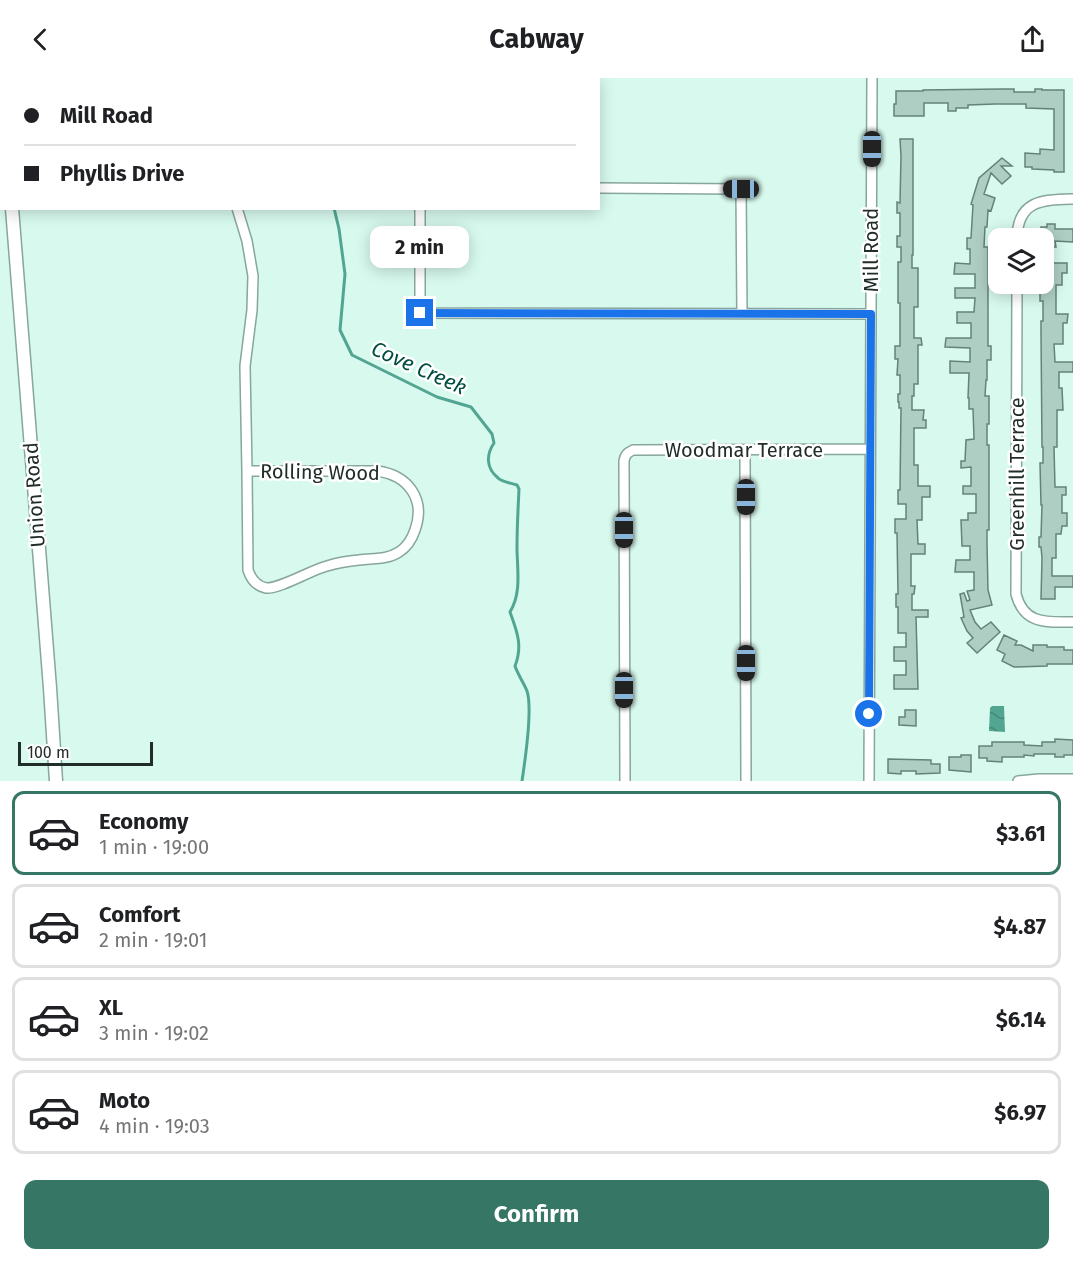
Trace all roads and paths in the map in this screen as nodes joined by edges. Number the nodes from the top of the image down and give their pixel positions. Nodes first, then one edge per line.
1 (872, 78) edge
2 (600, 188) edge
3 (1073, 199) edge
4 (12, 210) edge
5 (238, 210) edge
6 (420, 210) edge
7 (1018, 228) edge
8 (1017, 294) edge
9 (742, 313) junction
10 (871, 314) junction
11 (870, 449) junction
12 (745, 450) junction
13 (247, 471) junction
14 (1073, 622) edge
15 (1073, 779) edge
16 (56, 781) edge
17 (625, 781) edge
18 (746, 781) edge
19 (869, 781) edge
20 (1018, 781) edge

1 - 10 street, Mill Road
2 - 9 street
3 - 7 street
4 - 16 main road, Union Road
5 - 13 street, Rolling Wood
6 - 9 street
8 - 14 street, Greenhill Terrace
9 - 10 street
10 - 11 street, Mill Road
11 - 12 street, Woodmar Terrace
11 - 19 street, Mill Road
12 - 17 street, Woodmar Terrace
12 - 18 street
13 - 13 street, Rolling Wood
15 - 20 street

